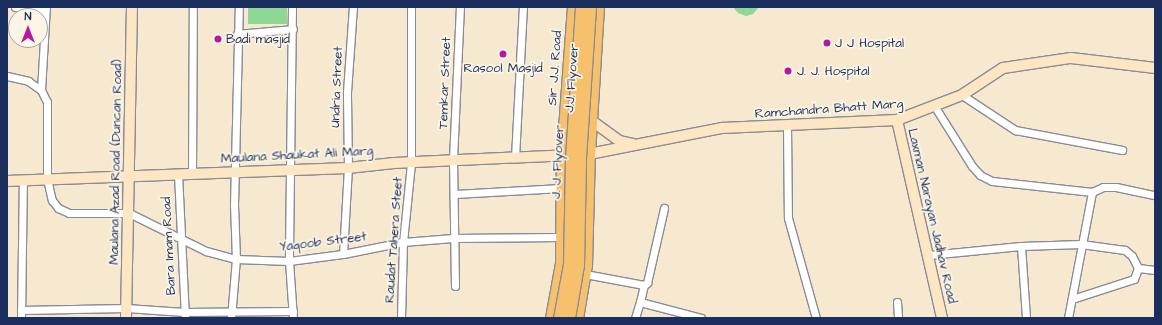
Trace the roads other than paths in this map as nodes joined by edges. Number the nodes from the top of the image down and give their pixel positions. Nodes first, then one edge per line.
1 (15, 7) edge
2 (132, 7) edge
3 (193, 7) edge
4 (239, 7) edge
5 (292, 7) edge
6 (353, 7) edge
7 (411, 7) edge
8 (460, 7) edge
9 (523, 7) edge
10 (573, 7) edge
11 (581, 7) edge
12 (590, 7) edge
13 (598, 7) edge
14 (30, 8) edge
15 (293, 29) junction
16 (237, 34) junction
17 (43, 48) edge
18 (1155, 68) edge
19 (7, 76) edge
20 (41, 90) junction
21 (962, 95) junction
22 (935, 107) junction
23 (897, 120) junction
24 (592, 121) junction
25 (787, 127) junction
26 (637, 145) junction
27 (1122, 150) dead end
28 (589, 154) junction
29 (562, 156) junction
30 (515, 158) junction
31 (453, 160) junction
32 (411, 163) junction
33 (348, 168) junction
34 (291, 169) junction
35 (235, 171) junction
36 (192, 173) junction
37 (178, 174) junction
38 (128, 175) junction
39 (47, 178) junction
40 (7, 181) edge
41 (23, 181) junction
42 (562, 188) junction
43 (1092, 192) junction
44 (454, 194) junction
45 (1155, 195) edge
46 (664, 208) dead end
47 (129, 213) junction
48 (561, 237) junction
49 (180, 238) junction
50 (453, 238) junction
51 (403, 242) junction
52 (1081, 244) junction
53 (1021, 246) junction
54 (343, 254) junction
55 (929, 255) junction
56 (236, 258) junction
57 (289, 261) junction
58 (1138, 268) junction
59 (1155, 270) edge
60 (585, 274) junction
61 (455, 286) dead end
62 (644, 286) junction
63 (1072, 299) junction
64 (640, 302) junction
65 (897, 302) dead end
66 (21, 310) junction
67 (126, 313) edge
68 (184, 315) edge
69 (231, 315) edge
70 (293, 315) edge
71 (682, 316) edge
72 (20, 318) edge
73 (401, 318) edge
74 (551, 318) edge
75 (559, 318) edge
76 (569, 318) edge
77 (577, 318) edge
78 (636, 318) edge
79 (701, 318) edge
80 (816, 318) edge
81 (898, 318) edge
82 (942, 318) edge
83 (1026, 318) edge
84 (1068, 318) edge

1 - 14 street
2 - 38 main road, Maulana Azad Road (Duncan Road)
3 - 36 street
4 - 16 street
5 - 15 street
6 - 33 street, Undria Street
7 - 32 street, Raudat Tahera Steet
8 - 31 street, Temkar Street
9 - 30 street
10 - 29 main road, Sir J.J. Road
11 - 75 main road, J. J. Flyover, bridge
12 - 76 main road, J.J. Flyover, bridge
13 - 24 main road
15 - 16 street
15 - 34 street
16 - 35 street
17 - 20 street
18 - 21 main road, Ramchandra Bhatt Marg
19 - 20 street
20 - 39 street, Yaqoob Street
21 - 22 main road, Ramchandra Bhatt Marg
21 - 27 street
22 - 23 main road, Ramchandra Bhatt Marg
22 - 43 street
23 - 25 main road, Ramchandra Bhatt Marg
23 - 55 main road, Laxman Narayan Jadhav Road
24 - 26 main road
24 - 28 main road
25 - 26 main road, Ramchandra Bhatt Marg
25 - 80 street
26 - 28 main road, Ramchandra Bhatt Marg
28 - 29 main road, Maulana Shaukat Ali Marg
28 - 60 main road
29 - 30 main road, Maulana Shaukat Ali Marg
29 - 42 main road, Sir J.J. Road
30 - 31 main road, Maulana Shaukat Ali Marg
31 - 32 main road, Maulana Shaukat Ali Marg
31 - 44 street, Temkar Street
32 - 33 main road, Maulana Shaukat Ali Marg
32 - 51 street, Raudat Tahera Steet
33 - 34 main road, Maulana Shaukat Ali Marg
33 - 54 street, Undria Street
34 - 35 main road, Maulana Shaukat Ali Marg
34 - 57 street
35 - 36 main road, Maulana Shaukat Ali Marg
35 - 56 street
36 - 37 main road, Maulana Shaukat Ali Marg
37 - 38 main road, Maulana Shaukat Ali Marg
37 - 49 street, Bara Imam Road
38 - 39 main road, Maulana Shaukat Ali Marg
38 - 47 main road, Maulana Azad Road (Duncan Road)
39 - 41 main road, Maulana Shaukat Ali Marg
39 - 47 street, Yaqoob Street
40 - 41 main road, Maulana Shaukat Ali Marg
41 - 66 street
42 - 44 street
42 - 48 main road, Sir J.J. Road
43 - 45 street
43 - 52 street
44 - 50 street, Temkar Street
46 - 62 street
47 - 49 street, Yaqoob Street
47 - 67 main road, Maulana Azad Road (Duncan Road)
48 - 50 street, Yaqoob Street
48 - 74 main road, Sir J.J. Road
49 - 56 street, Yaqoob Street
49 - 68 street, Bara Imam Road
50 - 51 street, Yaqoob Street
50 - 61 street, Temkar Street
51 - 54 street, Yaqoob Street
51 - 73 street, Raudat Tahera Steet
52 - 53 street
52 - 58 street
52 - 63 street
53 - 55 street
53 - 83 street
54 - 57 street, Yaqoob Street
55 - 82 main road, Laxman Narayan Jadhav Road
56 - 57 street, Yaqoob Street
56 - 69 street
57 - 70 street
58 - 59 street
58 - 63 street
60 - 62 street
60 - 77 main road
62 - 64 street
63 - 84 street
64 - 71 street
64 - 78 street
65 - 81 street
66 - 67 street
66 - 72 street
67 - 68 street
68 - 69 street
69 - 70 street
71 - 79 street

